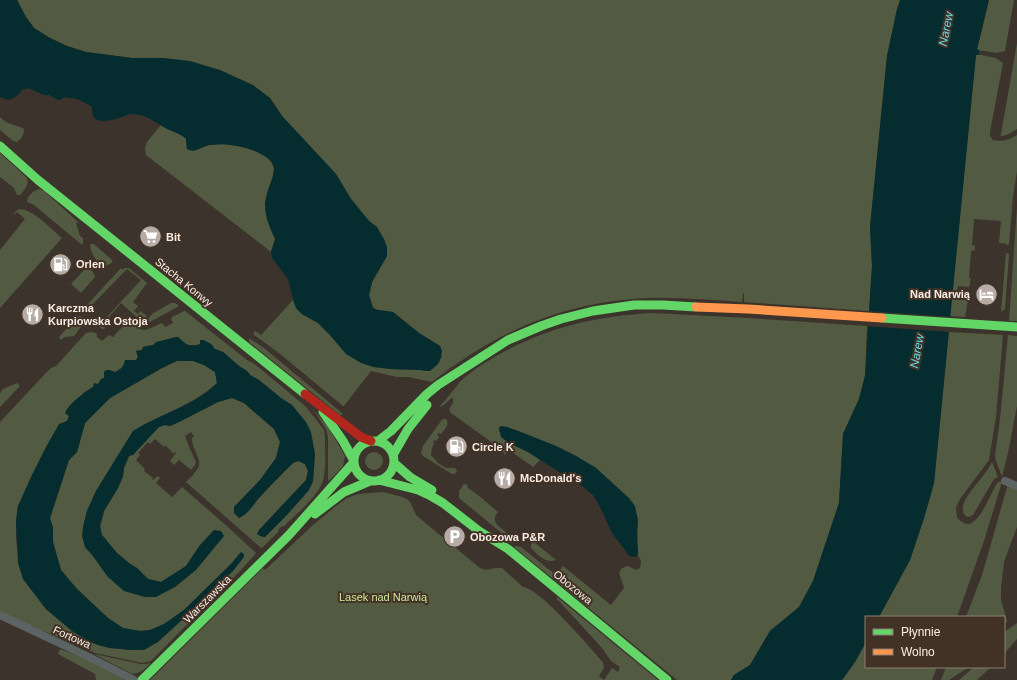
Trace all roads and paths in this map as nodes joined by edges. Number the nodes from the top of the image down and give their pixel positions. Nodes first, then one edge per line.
1 (0, 146) edge
2 (1017, 327) edge
3 (449, 379) junction
4 (318, 404) junction
5 (374, 441) junction
6 (393, 459) junction
7 (353, 461) junction
8 (375, 480) junction
9 (1005, 481) dead end
10 (1017, 486) edge
11 (289, 535) junction
12 (505, 546) junction
13 (0, 615) edge
14 (134, 680) edge
15 (142, 680) edge
16 (667, 680) edge

1 - 4 main road, Stacha Konwy
2 - 3 main road
3 - 5 main road
3 - 6 main road
4 - 5 main road, Stacha Konwy
4 - 7 main road, Stacha Konwy
5 - 6 main road
5 - 7 main road
6 - 8 main road
6 - 12 main road, Obozowa
7 - 8 main road
7 - 11 main road, Warszawska
8 - 11 main road, Warszawska
8 - 12 main road, Obozowa
9 - 10 street
11 - 15 main road, Warszawska
12 - 16 main road, Obozowa
13 - 14 street, Fortowa

